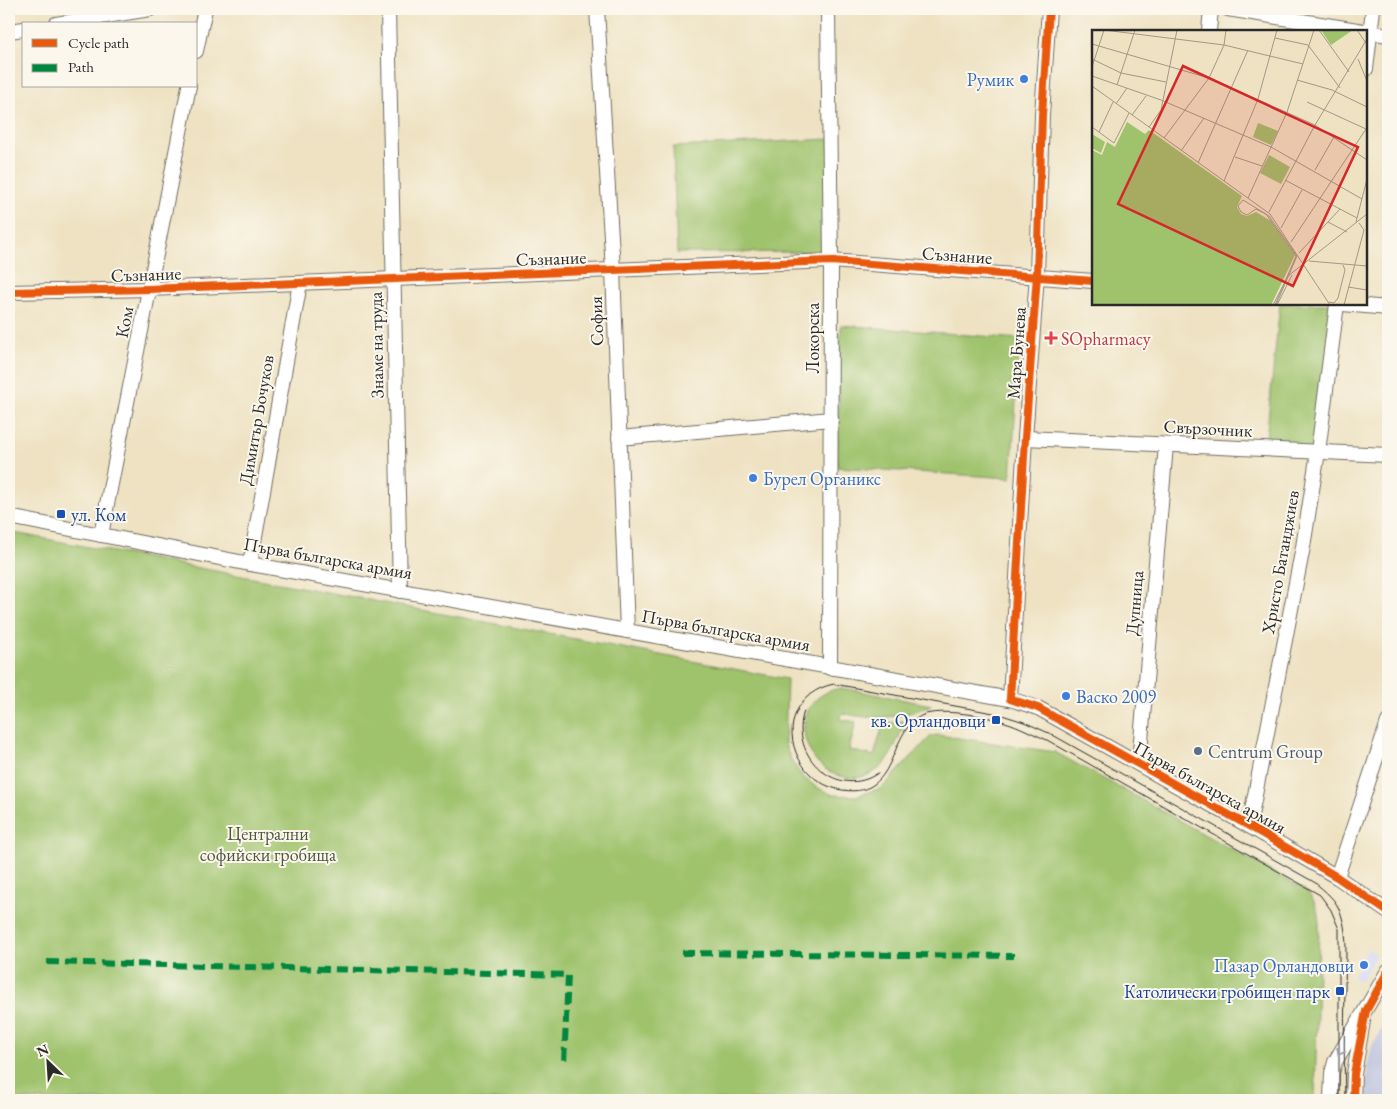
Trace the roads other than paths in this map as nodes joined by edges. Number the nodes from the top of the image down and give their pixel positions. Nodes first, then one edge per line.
1 (150, 9) edge
2 (205, 9) edge
3 (388, 9) edge
4 (597, 9) edge
5 (828, 9) edge
6 (1050, 9) edge
7 (1211, 9) edge
8 (1228, 9) edge
9 (1373, 9) edge
10 (69, 22) edge
11 (22, 29) edge
12 (1209, 30) edge
13 (1358, 30) edge
14 (9, 31) edge
15 (1367, 32) edge
16 (1370, 32) junction
17 (1388, 35) edge
18 (198, 42) edge
19 (1367, 60) edge
20 (189, 88) edge
21 (831, 261) junction
22 (613, 270) junction
23 (1037, 275) junction
24 (393, 279) junction
25 (1092, 280) edge
26 (300, 283) junction
27 (149, 289) junction
28 (9, 292) edge
29 (1337, 305) edge
30 (1354, 305) edge
31 (1388, 308) edge
32 (831, 419) junction
33 (619, 438) junction
34 (1025, 438) junction
35 (1166, 445) junction
36 (1318, 452) junction
37 (1388, 455) edge
38 (9, 517) edge
39 (101, 535) junction
40 (250, 564) junction
41 (400, 591) junction
42 (627, 631) junction
43 (830, 668) junction
44 (1010, 699) junction
45 (1388, 722) edge
46 (1139, 764) junction
47 (1249, 826) junction
48 (1337, 877) junction
49 (1388, 912) edge
50 (1388, 971) edge
51 (1366, 1010) junction
52 (1332, 1100) edge
53 (1353, 1100) edge

1 - 10 street
2 - 18 street
3 - 24 street, Знаме на труда
4 - 22 street, София
5 - 21 street, Локорска
6 - 23 street, Мара Бунева
7 - 12 street
8 - 13 street
9 - 16 street
11 - 14 street
15 - 16 street
16 - 17 street
16 - 19 street
20 - 27 street, Ком
21 - 22 street, Съзнание
21 - 23 street, Съзнание
21 - 32 street, Локорска
22 - 24 street, Съзнание
22 - 33 street, София
23 - 25 street, Съзнание
23 - 34 street, Мара Бунева
24 - 26 street, Съзнание
24 - 41 street, Знаме на труда
26 - 27 street, Съзнание
26 - 40 street, Димитър Бочуков
27 - 28 street, Съзнание
27 - 39 street, Ком
29 - 36 street, Христо Батанджиев
30 - 31 street
32 - 33 street
32 - 43 street, Локорска
33 - 42 street, София
34 - 35 street, Свързочник
34 - 44 street, Мара Бунева
35 - 36 street, Свързочник
35 - 46 street, Дупница
36 - 37 street, Свързочник
36 - 47 street, Христо Батанджиев
38 - 39 street, Първа българска армия
39 - 40 street, Първа българска армия
40 - 41 street, Първа българска армия
41 - 42 street, Първа българска армия
42 - 43 street, Първа българска армия
43 - 44 street, Първа българска армия
44 - 46 street, Първа българска армия
45 - 48 street
46 - 47 street, Първа българска армия
47 - 48 street, Първа българска армия
48 - 49 street, Първа българска армия
50 - 51 street
51 -> 52 street
51 - 53 street

